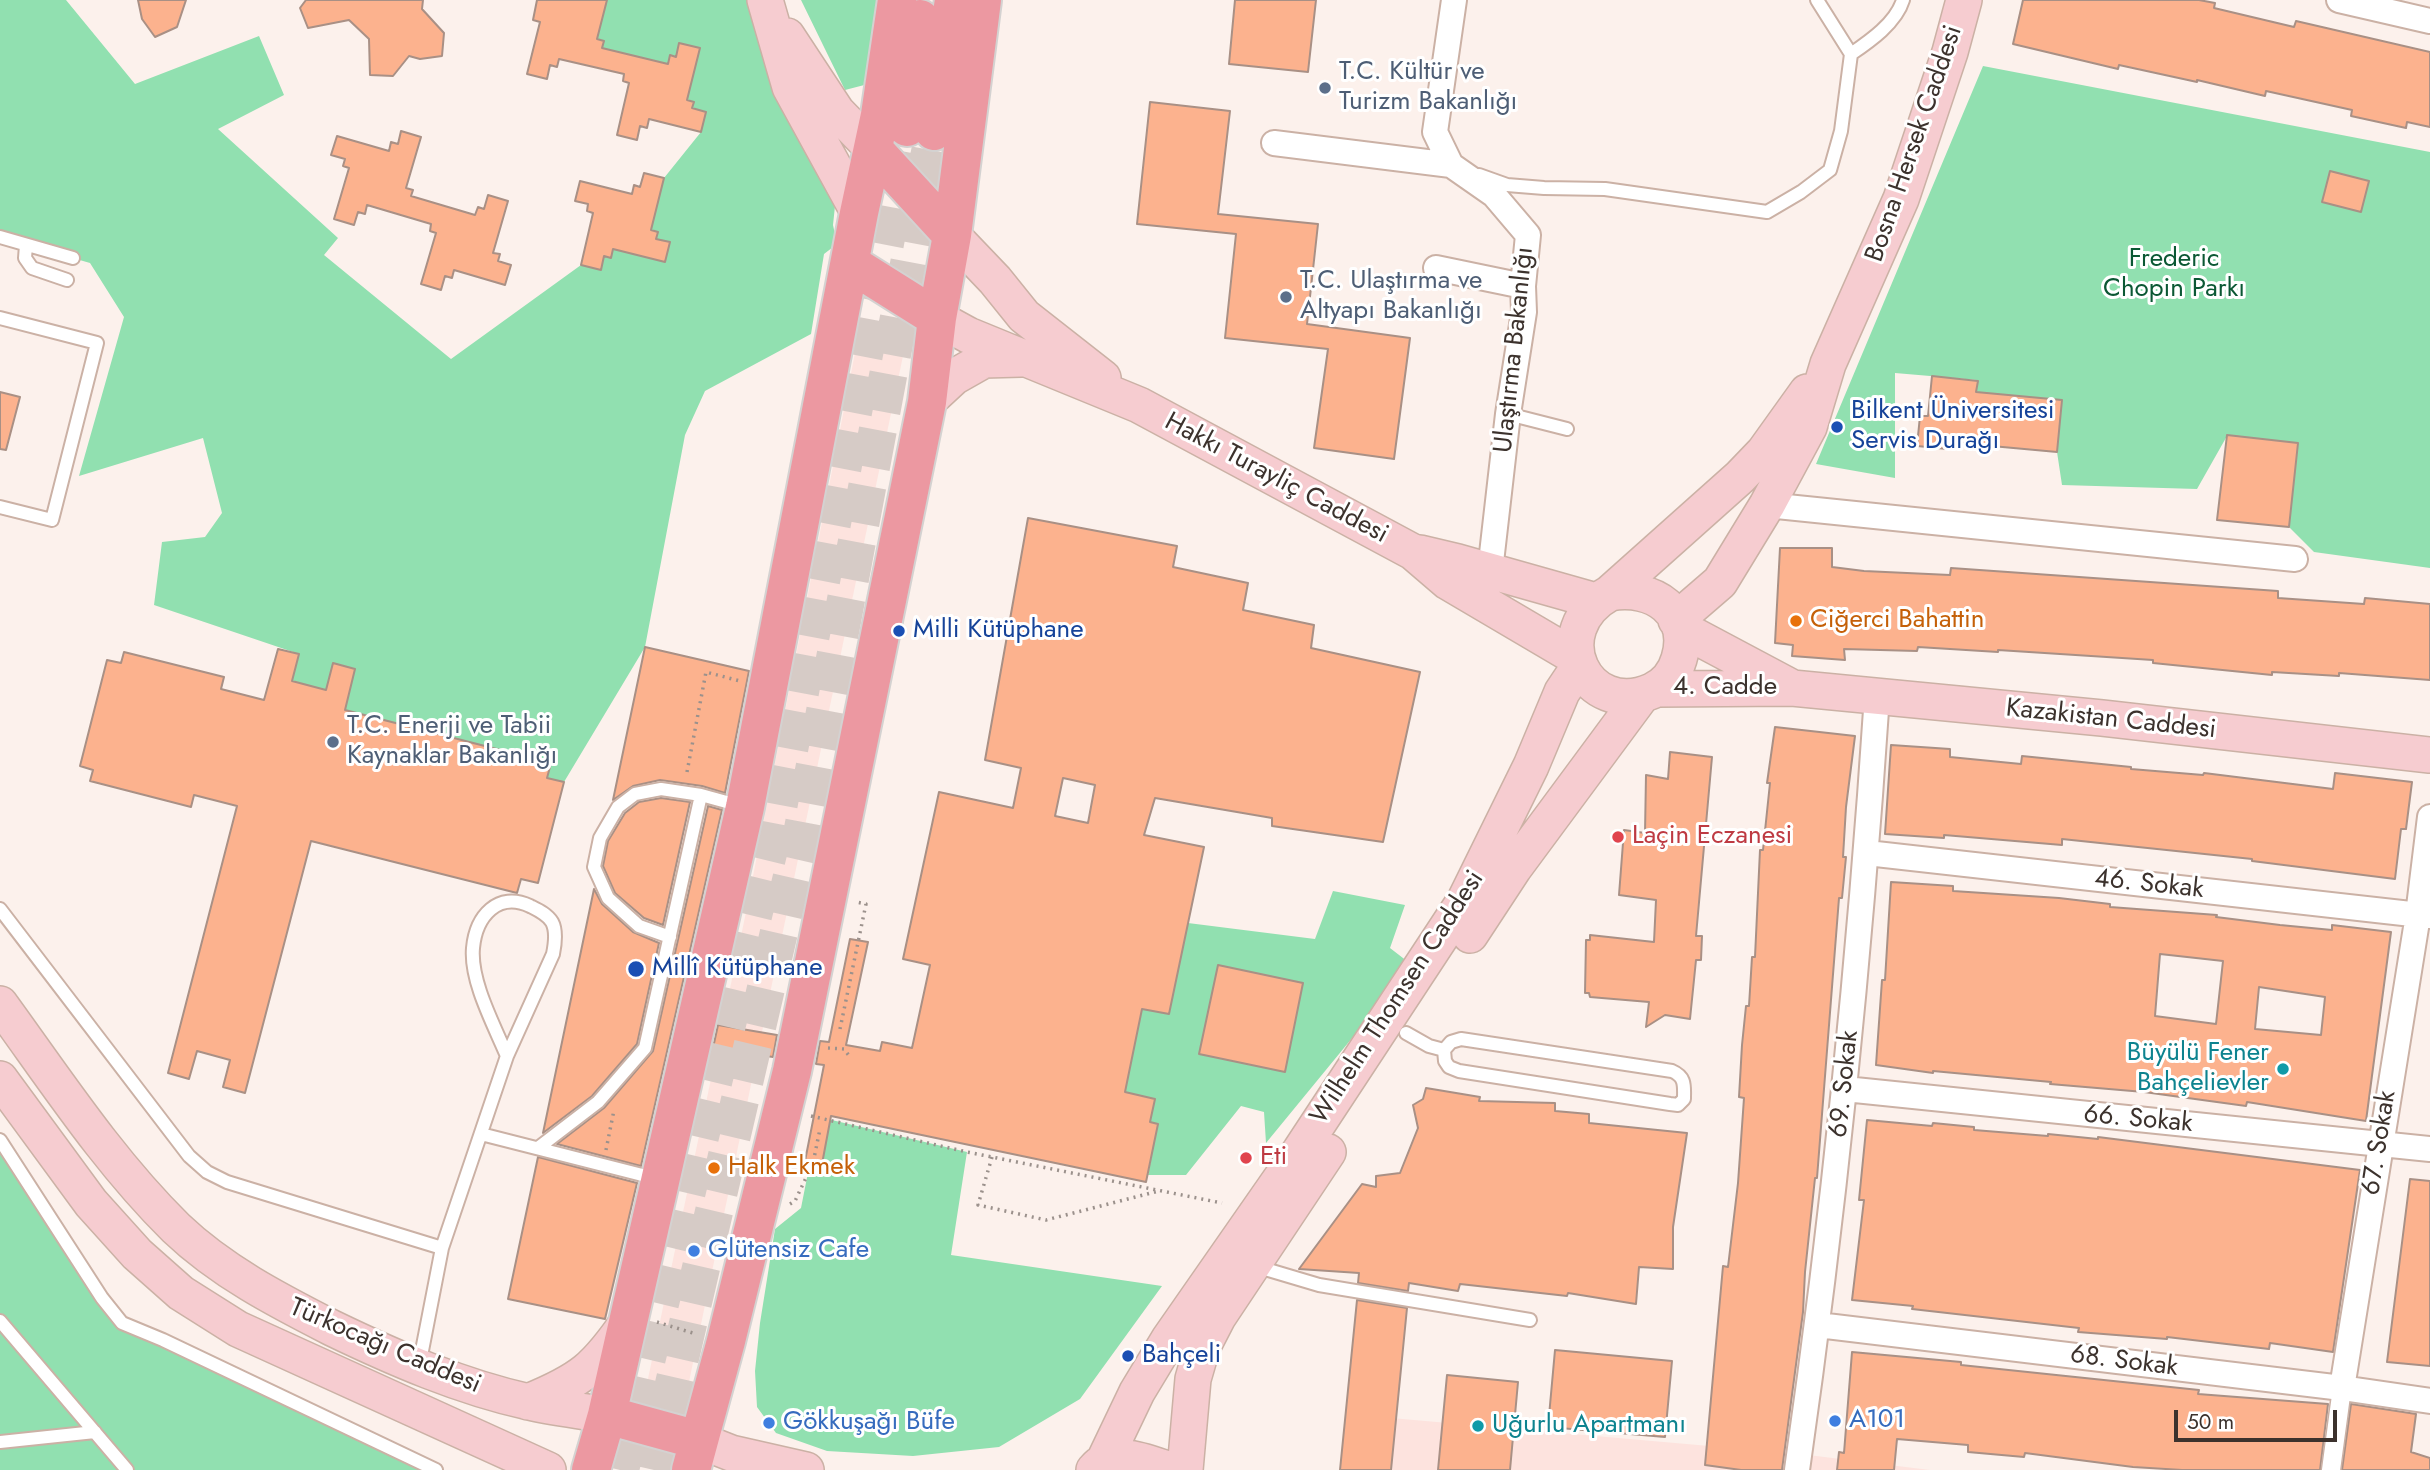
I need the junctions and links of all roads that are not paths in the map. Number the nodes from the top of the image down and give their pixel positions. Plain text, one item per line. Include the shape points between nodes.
1 (897, 0) edge
2 (922, 0) edge
3 (954, 0) edge
4 (982, 0) edge
5 (1454, 0) edge
6 (1817, 0) edge
7 (1903, 0) edge
8 (1964, 0) edge
9 (2339, 0) edge
10 (766, 4) edge
11 (2430, 20) edge
12 (1851, 54) junction
13 (1274, 143) dead end
14 (873, 149) junction
15 (1451, 164) junction
16 (859, 213) junction
17 (952, 236) junction
18 (0, 237) edge
19 (26, 245) junction
20 (73, 258) dead end
21 (851, 264) junction
22 (1436, 268) dead end
23 (67, 280) dead end
24 (1523, 286) junction
25 (0, 318) edge
26 (937, 318) junction
27 (1025, 359) junction
28 (1828, 364) junction
29 (927, 402) junction
30 (1139, 405) junction
31 (1508, 414) junction
32 (1567, 429) dead end
33 (1767, 505) junction
34 (0, 507) edge
35 (1413, 552) junction
36 (2295, 559) dead end
37 (1490, 571) junction
38 (1603, 597) junction
39 (1678, 624) junction
40 (1578, 661) junction
41 (1792, 688) junction
42 (1650, 692) junction
43 (1877, 696) junction
44 (2430, 755) edge
45 (701, 795) junction
46 (745, 807) junction
47 (2430, 817) edge
48 (1867, 853) junction
49 (0, 909) edge
50 (2424, 916) edge
51 (670, 937) junction
52 (0, 1004) edge
53 (1406, 1033) junction
54 (1444, 1050) junction
55 (507, 1056) junction
56 (0, 1079) edge
57 (1845, 1089) junction
58 (481, 1133) junction
59 (0, 1140) edge
60 (2380, 1143) junction
61 (538, 1148) junction
62 (2430, 1149) edge
63 (661, 1179) junction
64 (442, 1248) junction
65 (1252, 1265) junction
66 (1530, 1320) dead end
67 (641, 1321) junction
68 (1818, 1325) junction
69 (3, 1328) edge
70 (419, 1367) junction
71 (2342, 1388) junction
72 (2430, 1401) edge
73 (528, 1402) junction
74 (607, 1415) junction
75 (436, 1420) junction
76 (95, 1432) junction
77 (0, 1441) edge
78 (694, 1455) edge
79 (1099, 1465) edge
80 (128, 1470) edge
81 (436, 1470) edge
82 (484, 1470) edge
83 (548, 1470) edge
84 (591, 1470) edge
85 (806, 1470) edge
86 (1170, 1470) edge
87 (1185, 1470) edge
88 (1797, 1470) edge
89 (2331, 1470) edge

1 - 14 main road
2 - 3 main road via 920,129
4 - 17 main road
5 - 15 street, Ulaştırma Bakanlığı via 1435,132
6 - 12 lane
7 - 12 lane via 1900,10
8 - 28 main road, Bosna Hersek Caddesi via 1901,199
9 - 11 street
10 - 14 main road via 838,113
10 - 16 main road via 790,87
12 - 15 lane via 1841,131 1830,170 1767,212 1605,189 1507,185
13 - 15 street
14 - 16 main road
14 - 17 main road
15 - 24 street, Ulaştırma Bakanlığı via 1493,195 1528,235
16 - 21 main road
17 - 26 main road
17 - 30 main road, Hakkı Turayliç Caddesi via 1024,316
18 - 19 lane
19 - 20 lane
19 - 23 lane via 24,258 32,268
21 - 26 main road
21 - 46 main road
22 - 24 street
24 - 31 street, Ulaştırma Bakanlığı via 1524,312
25 - 34 lane via 97,343 52,520
26 - 27 main road, Hakkı Turayliç Caddesi
26 - 29 main road
27 - 29 main road via 984,360 954,377
27 - 30 main road, Hakkı Turayliç Caddesi
28 - 33 main road via 1809,427
28 - 38 main road via 1764,452 1740,477
29 - 78 main road via 792,1070
30 - 35 main road, Hakkı Turayliç Caddesi
31 - 32 lane
31 - 37 street, Ulaştırma Bakanlığı
33 - 36 street
33 - 39 main road via 1720,582
35 - 37 main road, Hakkı Turayliç Caddesi
35 - 40 main road, Hakkı Turayliç Caddesi via 1448,582
37 - 38 main road, Hakkı Turayliç Caddesi
38 - 39 main road via 1627,590 1644,592 1660,600
38 - 40 main road via 1585,612 1578,627
39 - 41 main road, 4. Cadde
39 - 42 main road via 1679,662 1670,677
40 - 42 main road via 1595,685 1609,694 1625,697
40 - 79 main road, Wilhelm Thomsen Caddesi via 1465,900 1300,1151 1168,1339
41 - 42 main road, 4. Cadde
41 - 43 main road, Kazakistan Caddesi
42 - 53 main road, Wilhelm Thomsen Caddesi via 1514,868
43 - 44 main road, Kazakistan Caddesi
43 - 48 street, 69. Sokak
45 - 46 lane
45 - 51 lane
45 - 51 lane via 661,789 635,794 618,807 600,838 594,867 608,898 639,926
46 - 63 main road
47 - 50 street, 67. Sokak
48 - 50 street, 46. Sokak
48 - 57 street, 69. Sokak
49 - 64 lane via 189,1156 207,1172
50 - 60 street, 67. Sokak
51 - 61 lane via 645,1048 598,1102
52 - 70 main road, Türkocağı Caddesi via 105,1148 178,1230 228,1270 278,1301
53 - 54 lane
53 - 65 main road, Wilhelm Thomsen Caddesi
54 - 54 lane via 1461,1039 1672,1071 1681,1075 1684,1099 1678,1105 1459,1071 1444,1061
55 - 55 lane via 553,954 555,938 553,923 542,911 504,901 491,906 473,948 484,1002
55 - 58 lane
56 - 75 main road, Türkocağı Caddesi via 91,1203 136,1254 181,1293 238,1329
57 - 60 street, 66. Sokak
57 - 68 street, 69. Sokak
58 - 61 lane
58 - 64 lane
59 - 81 lane via 122,1323
60 - 62 street, 66. Sokak
60 - 71 street, 67. Sokak
61 - 63 lane
63 - 67 main road
64 - 70 lane
65 - 66 lane via 1319,1284
65 - 87 main road, Wilhelm Thomsen Caddesi via 1202,1348 1192,1379
67 - 73 main road via 567,1386
67 - 74 main road
68 - 71 street, 68. Sokak
68 - 88 street, 69. Sokak
69 - 76 lane
70 - 73 main road, Türkocağı Caddesi
71 - 72 street, 68. Sokak
71 - 89 street, 67. Sokak
73 - 74 main road, Türkocağı Caddesi
74 - 78 main road
74 - 84 main road
75 - 82 main road
75 - 83 main road, Türkocağı Caddesi
76 - 77 lane
76 - 80 lane
78 - 85 main road via 731,1453
79 - 86 main road via 1130,1457

